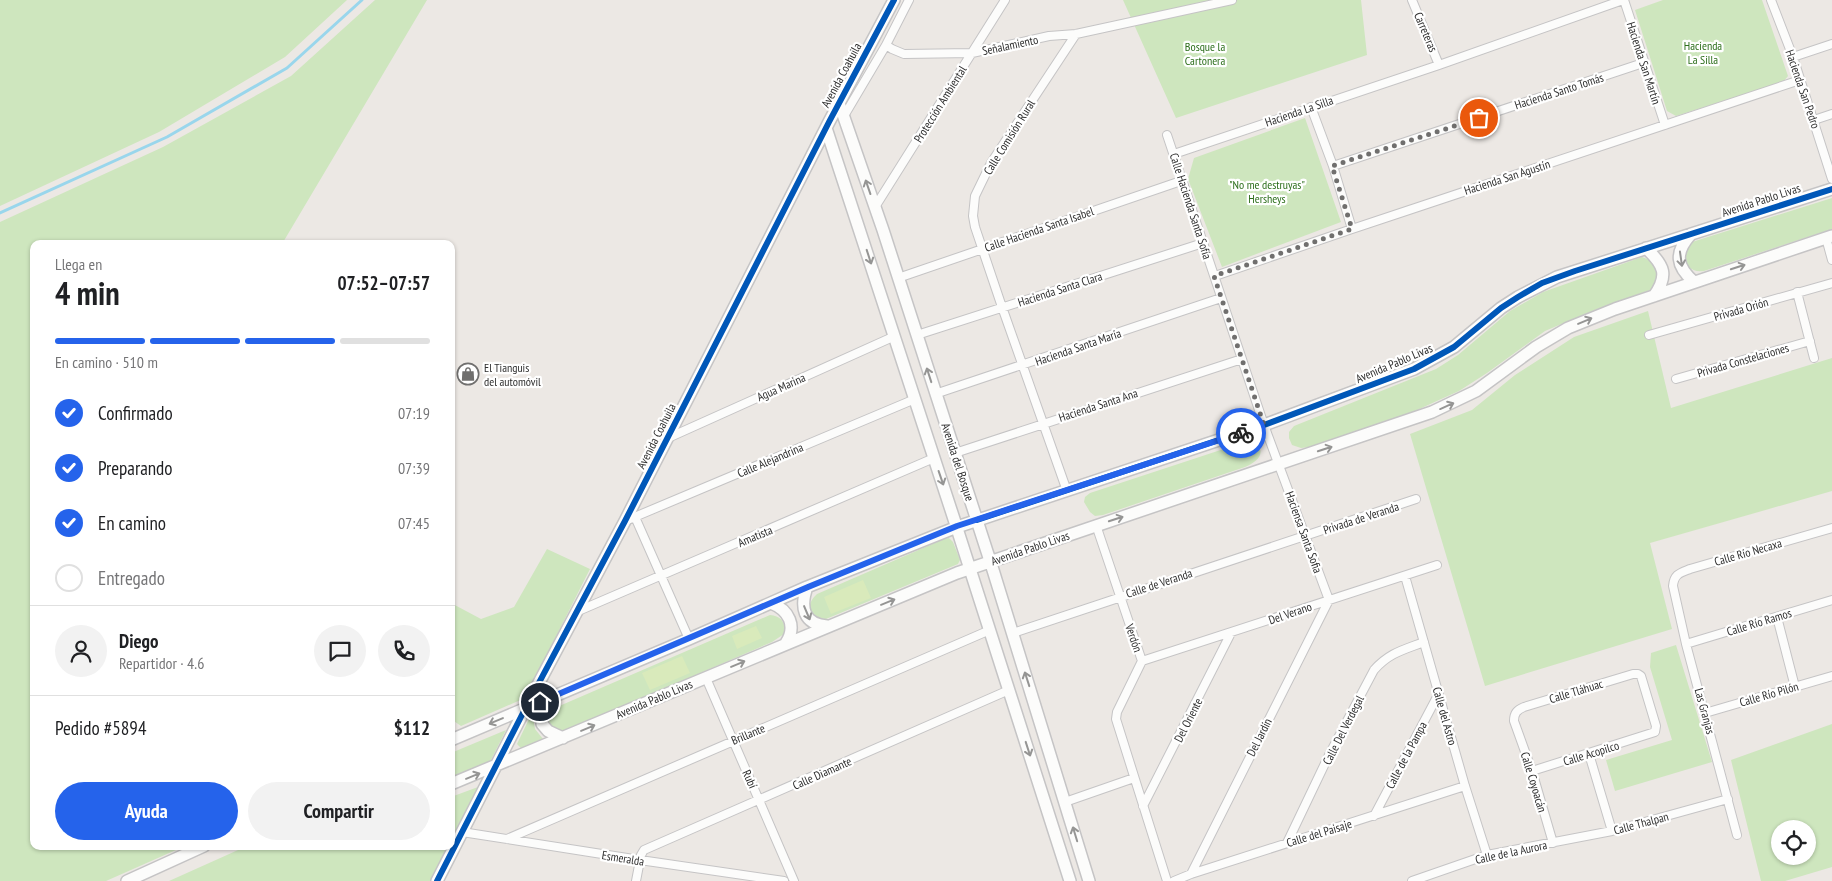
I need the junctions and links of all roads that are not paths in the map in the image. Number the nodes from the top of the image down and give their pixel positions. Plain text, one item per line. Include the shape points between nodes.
1 (894, 0) edge
2 (909, 0) edge
3 (1005, 0) edge
4 (1232, 0) edge
5 (1412, 0) edge
6 (1623, 0) edge
7 (1771, 0) edge
8 (1076, 34) junction
9 (1832, 44) edge
10 (886, 45) junction
11 (972, 53) junction
12 (1793, 57) junction
13 (1643, 63) junction
14 (1439, 65) junction
15 (1800, 80) junction
16 (839, 103) junction
17 (1312, 107) junction
18 (1832, 114) edge
19 (844, 116) junction
20 (1814, 120) junction
21 (1665, 125) junction
22 (826, 128) junction
23 (1167, 135) dead end
24 (1174, 154) junction
25 (1332, 166) junction
26 (1832, 179) edge
27 (1181, 181) junction
28 (1832, 189) edge
29 (875, 207) junction
30 (1352, 229) junction
31 (883, 230) junction
32 (1690, 234) junction
33 (1829, 237) edge
34 (863, 239) junction
35 (1203, 243) junction
36 (984, 248) junction
37 (1646, 248) junction
38 (1832, 260) edge
39 (1214, 276) junction
40 (898, 278) junction
41 (1694, 282) junction
42 (1832, 283) edge
43 (1797, 292) junction
44 (1654, 296) junction
45 (1221, 298) junction
46 (1002, 307) junction
47 (917, 335) junction
48 (1649, 335) dead end
49 (895, 336) junction
50 (1810, 340) junction
51 (1814, 358) dead end
52 (1242, 359) junction
53 (1023, 366) junction
54 (1676, 378) dead end
55 (935, 394) junction
56 (914, 399) junction
57 (1043, 423) junction
58 (1264, 425) junction
59 (668, 438) junction
60 (955, 453) junction
61 (934, 458) junction
62 (1279, 464) junction
63 (1067, 491) junction
64 (1416, 499) dead end
65 (630, 519) junction
66 (977, 520) junction
67 (1096, 525) junction
68 (957, 526) junction
69 (1832, 528) edge
70 (1306, 536) junction
71 (990, 561) junction
72 (1437, 565) dead end
73 (970, 569) junction
74 (661, 576) junction
75 (1405, 576) junction
76 (1673, 586) joint
77 (808, 587) junction
78 (1120, 596) junction
79 (1329, 600) junction
80 (1832, 600) edge
81 (771, 603) junction
82 (576, 612) junction
83 (1777, 617) junction
84 (827, 626) junction
85 (990, 630) junction
86 (1013, 633) junction
87 (1231, 634) junction
88 (689, 640) junction
89 (1424, 642) junction
90 (786, 643) junction
91 (1686, 644) junction
92 (1142, 661) junction
93 (1832, 676) edge
94 (706, 678) junction
95 (1795, 687) junction
96 (1009, 690) junction
97 (1438, 694) junction
98 (555, 696) junction
99 (525, 709) junction
100 (1706, 713) junction
101 (1514, 721) joint
102 (1651, 734) joint
103 (455, 738) edge
104 (563, 738) junction
105 (733, 740) junction
106 (1590, 754) junction
107 (495, 767) junction
108 (1532, 771) junction
109 (1134, 778) junction
110 (455, 782) edge
111 (1465, 786) junction
112 (1728, 799) junction
113 (760, 800) junction
114 (1065, 802) junction
115 (1143, 806) junction
116 (1374, 816) junction
117 (1612, 831) junction
118 (462, 832) junction
119 (1737, 835) dead end
120 (507, 839) junction
121 (1287, 843) junction
122 (1553, 843) junction
123 (455, 846) edge
124 (195, 850) edge
125 (453, 850) edge
126 (1487, 855) junction
127 (640, 860) junction
128 (1191, 874) junction
129 (1415, 880) edge
130 (127, 881) edge
131 (437, 881) edge
132 (636, 881) edge
133 (784, 881) edge
134 (794, 881) edge
135 (1070, 881) edge
136 (1089, 881) edge
137 (1167, 881) edge
138 (1174, 881) edge

1 - 16 main road, Avenida Coahuila
2 - 10 street
3 - 11 street, Protección Ambiental
4 - 8 street, Señalamiento
5 - 14 street, Carreteras
6 - 13 street, Hacienda San Martín
6 - 14 street, Hacienda La Silla
7 - 12 street, Hacienda San Pedro
8 - 11 street, Señalamiento via 1049,36
8 - 36 street, Calle Comisión Rural via 979,185 973,216
9 - 12 street
10 - 11 street, Señalamiento via 904,54
10 - 19 street
11 - 29 street, Protección Ambiental
12 - 15 street, Hacienda San Pedro
13 - 21 street, Hacienda San Martín
13 - 25 street, Hacienda Santo Tomás
14 - 17 street, Hacienda La Silla
15 - 20 street, Hacienda San Pedro
15 - 21 street, Hacienda San Agustín
16 - 19 main road, Avenida del Bosque
16 - 22 main road, Avenida Coahuila
17 - 24 street, Hacienda La Silla
17 - 25 street
18 - 20 street
29 -> 19 main road, Avenida del Bosque
20 - 26 street, Hacienda San Pedro
21 - 30 street, Hacienda San Agustín
22 - 34 main road, Avenida del Bosque
22 - 59 main road, Avenida Coahuila
23 - 24 street, Calle Hacienda Santa Sofía
24 - 27 street, Calle Hacienda Santa Sofía
25 - 30 street
27 - 35 street, Calle Hacienda Santa Sofía
27 - 36 street, Calle Hacienda Santa Isabel
28 - 32 main road, Avenida Pablo Livas
29 - 31 main road, Avenida del Bosque
30 - 39 street, Hacienda San Agustín
31 - 34 main road
31 - 40 main road, Avenida del Bosque
32 - 37 main road, Avenida Pablo Livas
32 -> 41 main road via 1681,246 1679,257 1682,269
33 - 38 street
41 -> 33 main road, Avenida Pablo Livas
34 -> 49 main road, Avenida del Bosque
35 - 39 street, Calle Hacienda Santa Sofía
35 - 46 street, Hacienda Santa Clara
36 - 40 street, Calle Hacienda Santa Isabel
36 - 46 street
37 - 44 main road via 1659,262 1663,273
37 - 58 main road, Avenida Pablo Livas via 1529,290 1500,308 1454,347 1414,369
39 - 45 street, Calle Hacienda Santa Sofía
40 - 47 main road, Avenida del Bosque
41 - 44 main road, Avenida Pablo Livas
42 - 43 street, Privada Orión
43 - 48 street, Privada Orión
43 - 50 street
62 -> 44 main road, Avenida Pablo Livas via 1450,405 1568,328
45 - 52 street, Calle Hacienda Santa Sofía
45 - 53 street, Hacienda Santa María
46 - 47 street, Hacienda Santa Clara
46 - 53 street
55 -> 47 main road, Avenida del Bosque
49 - 56 main road, Avenida del Bosque
49 - 59 street, Agua Marina
50 - 51 street
50 - 54 street, Privada Constelaciones
52 - 57 street, Hacienda Santa Ana
52 - 58 street, Haciensa Santa Sofia
53 - 55 street, Hacienda Santa María
53 - 57 street
55 - 60 main road, Avenida del Bosque
56 - 61 main road, Avenida del Bosque
56 - 65 street, Calle Alejandrina
57 - 60 street, Hacienda Santa Ana
57 - 63 street
58 - 62 street, Haciensa Santa Sofia
58 - 63 main road, Avenida Pablo Livas
59 - 65 main road, Avenida Coahuila
60 - 66 main road, Avenida del Bosque
61 -> 68 main road, Avenida del Bosque
61 - 74 street, Amatista
67 -> 62 main road, Avenida Pablo Livas
62 - 70 street, Haciensa Santa Sofia
63 - 66 main road, Avenida Pablo Livas
64 - 70 street, Privada de Veranda
65 - 74 street
65 - 82 main road, Avenida Coahuila
66 - 68 main road, Avenida Pablo Livas
66 - 71 main road, Avenida del Bosque
67 - 71 main road, Avenida Pablo Livas
67 - 78 street, Verdón
68 - 73 main road, Avenida del Bosque
68 - 77 main road, Avenida Pablo Livas
69 - 76 street, Calle Río Necaxa via 1690,569 1678,574
70 - 78 street, Calle de Veranda
70 - 79 street, Haciensa Santa Sofia
71 - 73 main road, Avenida Pablo Livas
71 - 86 main road, Avenida del Bosque
72 - 75 street, Del Verano
84 -> 73 main road, Avenida Pablo Livas
73 - 85 main road, Avenida del Bosque
74 - 82 street, Amatista
74 - 88 street
75 - 79 street, Del Verano
75 - 89 street, Calle del Astro
76 - 91 street, Las Granjas
77 - 81 main road, Avenida Pablo Livas
77 -> 84 main road via 803,601 807,617 814,624
78 - 86 street, Calle de Veranda
78 - 92 street, Verdón
79 - 87 street, Del Verano
79 - 128 street, Del Jardín
80 - 83 street, Calle Río Ramos
81 - 88 main road, Avenida Pablo Livas
81 - 90 main road via 783,609 791,620 792,632
82 - 99 main road, Avenida Coahuila
83 - 91 street, Calle Río Ramos
83 - 95 street
84 - 90 main road, Avenida Pablo Livas
85 - 96 main road, Avenida del Bosque
85 - 105 street, Brillante
114 -> 86 main road, Avenida del Bosque
87 - 92 street, Del Verano
87 - 115 street, Del Oriente
88 - 98 main road, Avenida Pablo Livas
89 - 97 street, Calle del Astro
89 - 121 street, Calle Del Verdegal via 1383,659 1374,670
94 -> 90 main road, Avenida Pablo Livas
91 - 100 street, Las Granjas
92 - 109 street, Verdón via 1116,719
93 - 95 street, Calle Río Pilón
104 -> 94 main road, Avenida Pablo Livas
94 - 105 street, Rubí
95 - 100 street, Calle Río Pilón
96 - 113 street, Calle Diamante
96 -> 135 main road, Avenida del Bosque
97 - 111 street, Calle del Astro
97 - 116 street, Calle de la Pampa
98 - 99 main road, Avenida Pablo Livas
98 - 104 main road via 543,711 542,724
99 -> 103 main road, Avenida Pablo Livas
99 - 107 main road, Avenida Coahuila
100 - 112 street, Las Granjas
101 - 102 street, Calle Tláhuac via 1514,714 1524,707 1638,674 1644,680 1656,726
101 - 108 street, Calle Coyoacán
102 - 106 street, Calle Acopilco
104 - 107 main road, Avenida Pablo Livas
105 - 113 street, Rubí
105 - 120 street, Brillante
106 - 108 street, Calle Acopilco
106 - 117 street
110 -> 107 main road, Avenida Pablo Livas
107 - 118 main road, Avenida Coahuila
108 - 122 street, Calle Coyoacán
109 - 114 street
109 - 115 street, Verdón
111 - 116 street, Calle del Paisaje
111 - 126 street, Calle del Astro
112 - 117 street, Calle Thalpan
112 - 119 street, Las Granjas
113 - 127 street, Calle Diamante via 644,850
113 - 134 street, Rubí
136 -> 114 main road, Avenida del Bosque
115 - 137 street, Verdón
116 - 121 street, Calle del Paisaje
117 - 122 street, Calle Thalpan
118 - 120 street, Esmeralda
118 - 123 main road, Avenida Coahuila
120 - 127 street, Esmeralda
121 - 128 street, Calle del Paisaje
122 - 126 street, Calle de la Aurora
124 - 130 main road
125 - 131 main road, Avenida Coahuila
126 - 129 street, Calle de la Aurora
127 - 132 street
127 - 133 street, Esmeralda
128 - 138 street, Calle del Paisaje

